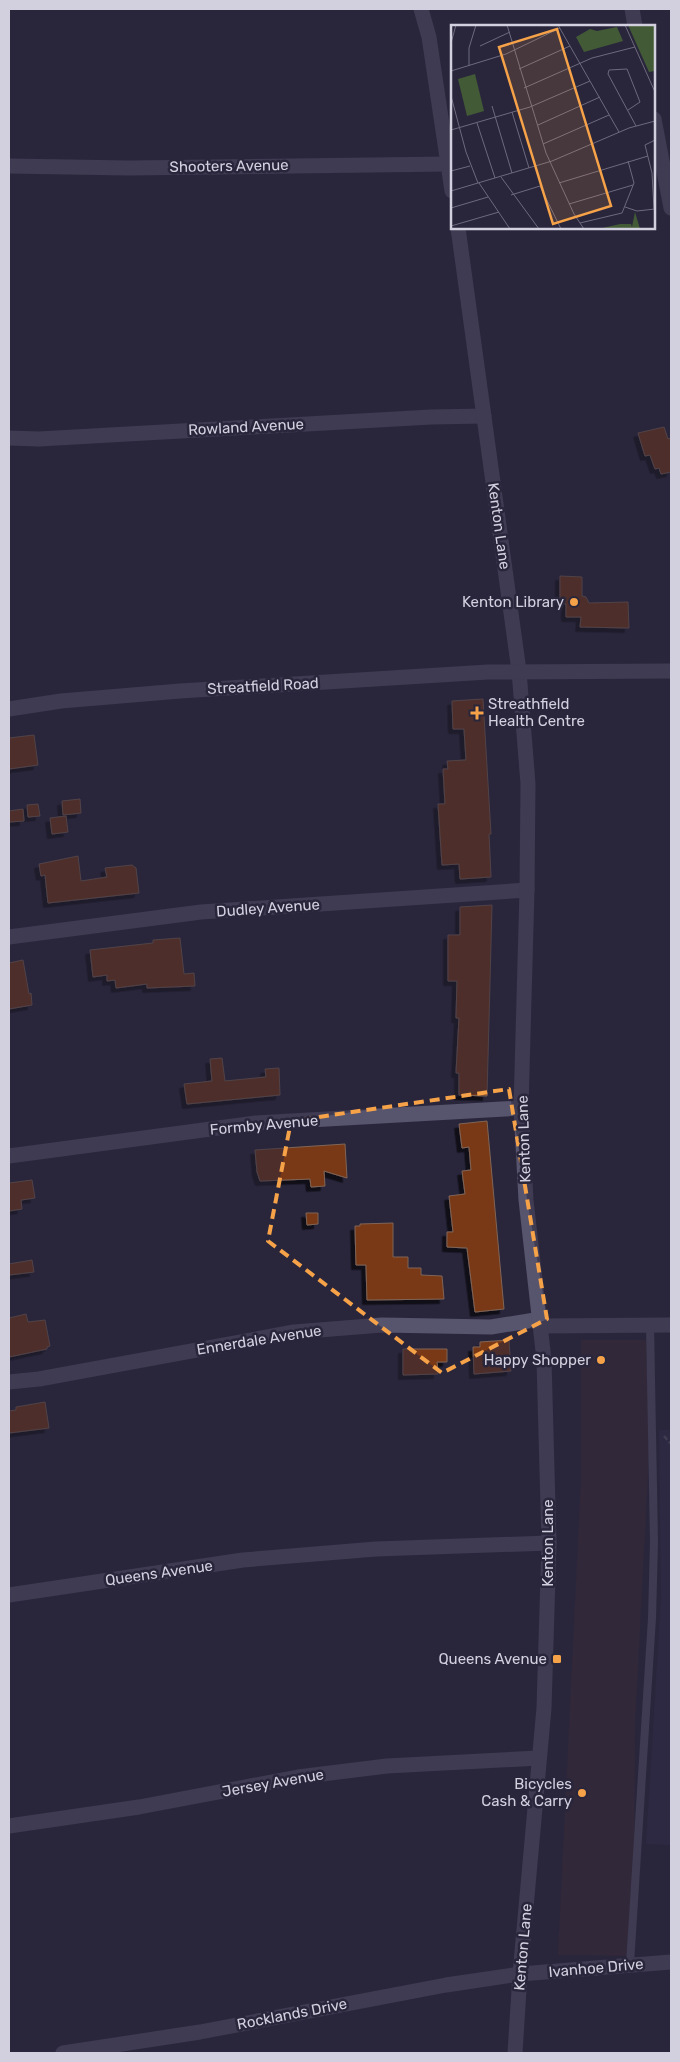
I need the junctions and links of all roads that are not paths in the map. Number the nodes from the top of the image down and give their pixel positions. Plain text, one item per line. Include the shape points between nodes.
1 (421, 9) edge
2 (632, 9) edge
3 (635, 25) edge
4 (655, 124) edge
5 (449, 164) junction
6 (9, 166) edge
7 (451, 182) edge
8 (671, 208) edge
9 (458, 229) edge
10 (484, 416) junction
11 (9, 438) edge
12 (519, 671) junction
13 (671, 671) edge
14 (9, 709) edge
15 (527, 890) junction
16 (9, 937) edge
17 (521, 1108) junction
18 (9, 1156) edge
19 (541, 1322) junction
20 (650, 1325) junction
21 (671, 1325) edge
22 (9, 1382) edge
23 (549, 1543) junction
24 (9, 1595) edge
25 (539, 1758) junction
26 (9, 1826) edge
27 (671, 1962) edge
28 (630, 1964) junction
29 (520, 1974) junction
30 (63, 2053) edge
31 (515, 2053) edge

1 - 5 street via 429,37
2 - 3 street
4 - 8 street
5 - 6 street, Shooters Avenue via 129,168
5 - 7 street
9 - 10 street, Kenton Lane
10 - 11 street, Rowland Avenue
10 - 12 street, Kenton Lane
12 - 13 street, Streatfield Road
12 - 14 street, Streatfield Road via 180,691 61,701
12 - 15 street, Kenton Lane via 528,784
15 - 16 street, Dudley Avenue via 201,912
15 - 17 street, Kenton Lane
17 - 18 street, Formby Avenue via 256,1124
17 - 19 street, Kenton Lane via 526,1200
19 - 20 street, Ennerdale Avenue
19 - 22 street, Ennerdale Avenue via 491,1327 382,1326 294,1332
19 - 23 street, Kenton Lane
20 - 21 street, Ennerdale Avenue
20 - 28 lane via 654,1542 652,1618
23 - 24 street, Queens Avenue via 376,1549 242,1560
23 - 25 street, Kenton Lane via 544,1708
25 - 26 street, Jersey Avenue via 387,1766 298,1776 139,1807
25 - 29 street, Kenton Lane
27 - 28 street, Ivanhoe Drive
28 - 29 street, Ivanhoe Drive
29 - 30 street, Rocklands Drive via 200,2032
29 - 31 street, Kenton Lane

